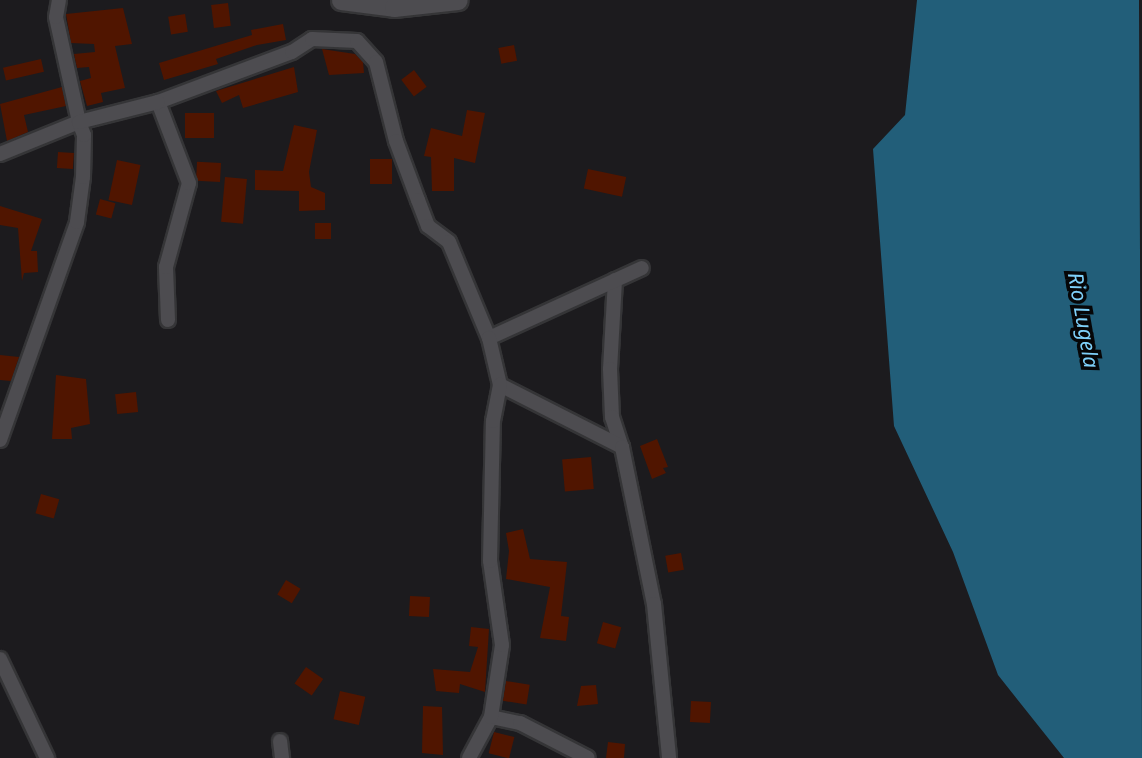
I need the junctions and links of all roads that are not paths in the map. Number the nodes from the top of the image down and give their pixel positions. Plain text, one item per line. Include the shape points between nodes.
1 (59, 0) edge
2 (341, 0) edge
3 (458, 0) edge
4 (158, 102) junction
5 (79, 122) junction
6 (0, 154) edge
7 (642, 268) dead end
8 (615, 280) junction
9 (168, 320) dead end
10 (489, 338) junction
11 (500, 385) junction
12 (0, 440) edge
13 (622, 447) junction
14 (0, 659) edge
15 (491, 717) junction
16 (280, 741) dead end
17 (47, 758) edge
18 (282, 758) edge
19 (469, 758) edge
20 (588, 758) edge
21 (668, 758) edge

1 - 5 street via 56,17
2 - 3 main road via 394,7
4 - 5 street
4 - 9 street via 188,183 166,267
4 - 10 street via 292,52 312,39 357,41 376,62 396,141 428,226 449,242
5 - 6 street
5 - 12 street via 84,135 77,222
7 - 8 street
8 - 10 street
8 - 13 street via 612,417
10 - 11 street
11 - 13 street
11 - 15 street via 493,421 490,561 502,645
13 - 21 street via 654,604
14 - 17 street
15 - 19 street
15 - 20 street via 520,723
16 - 18 street

